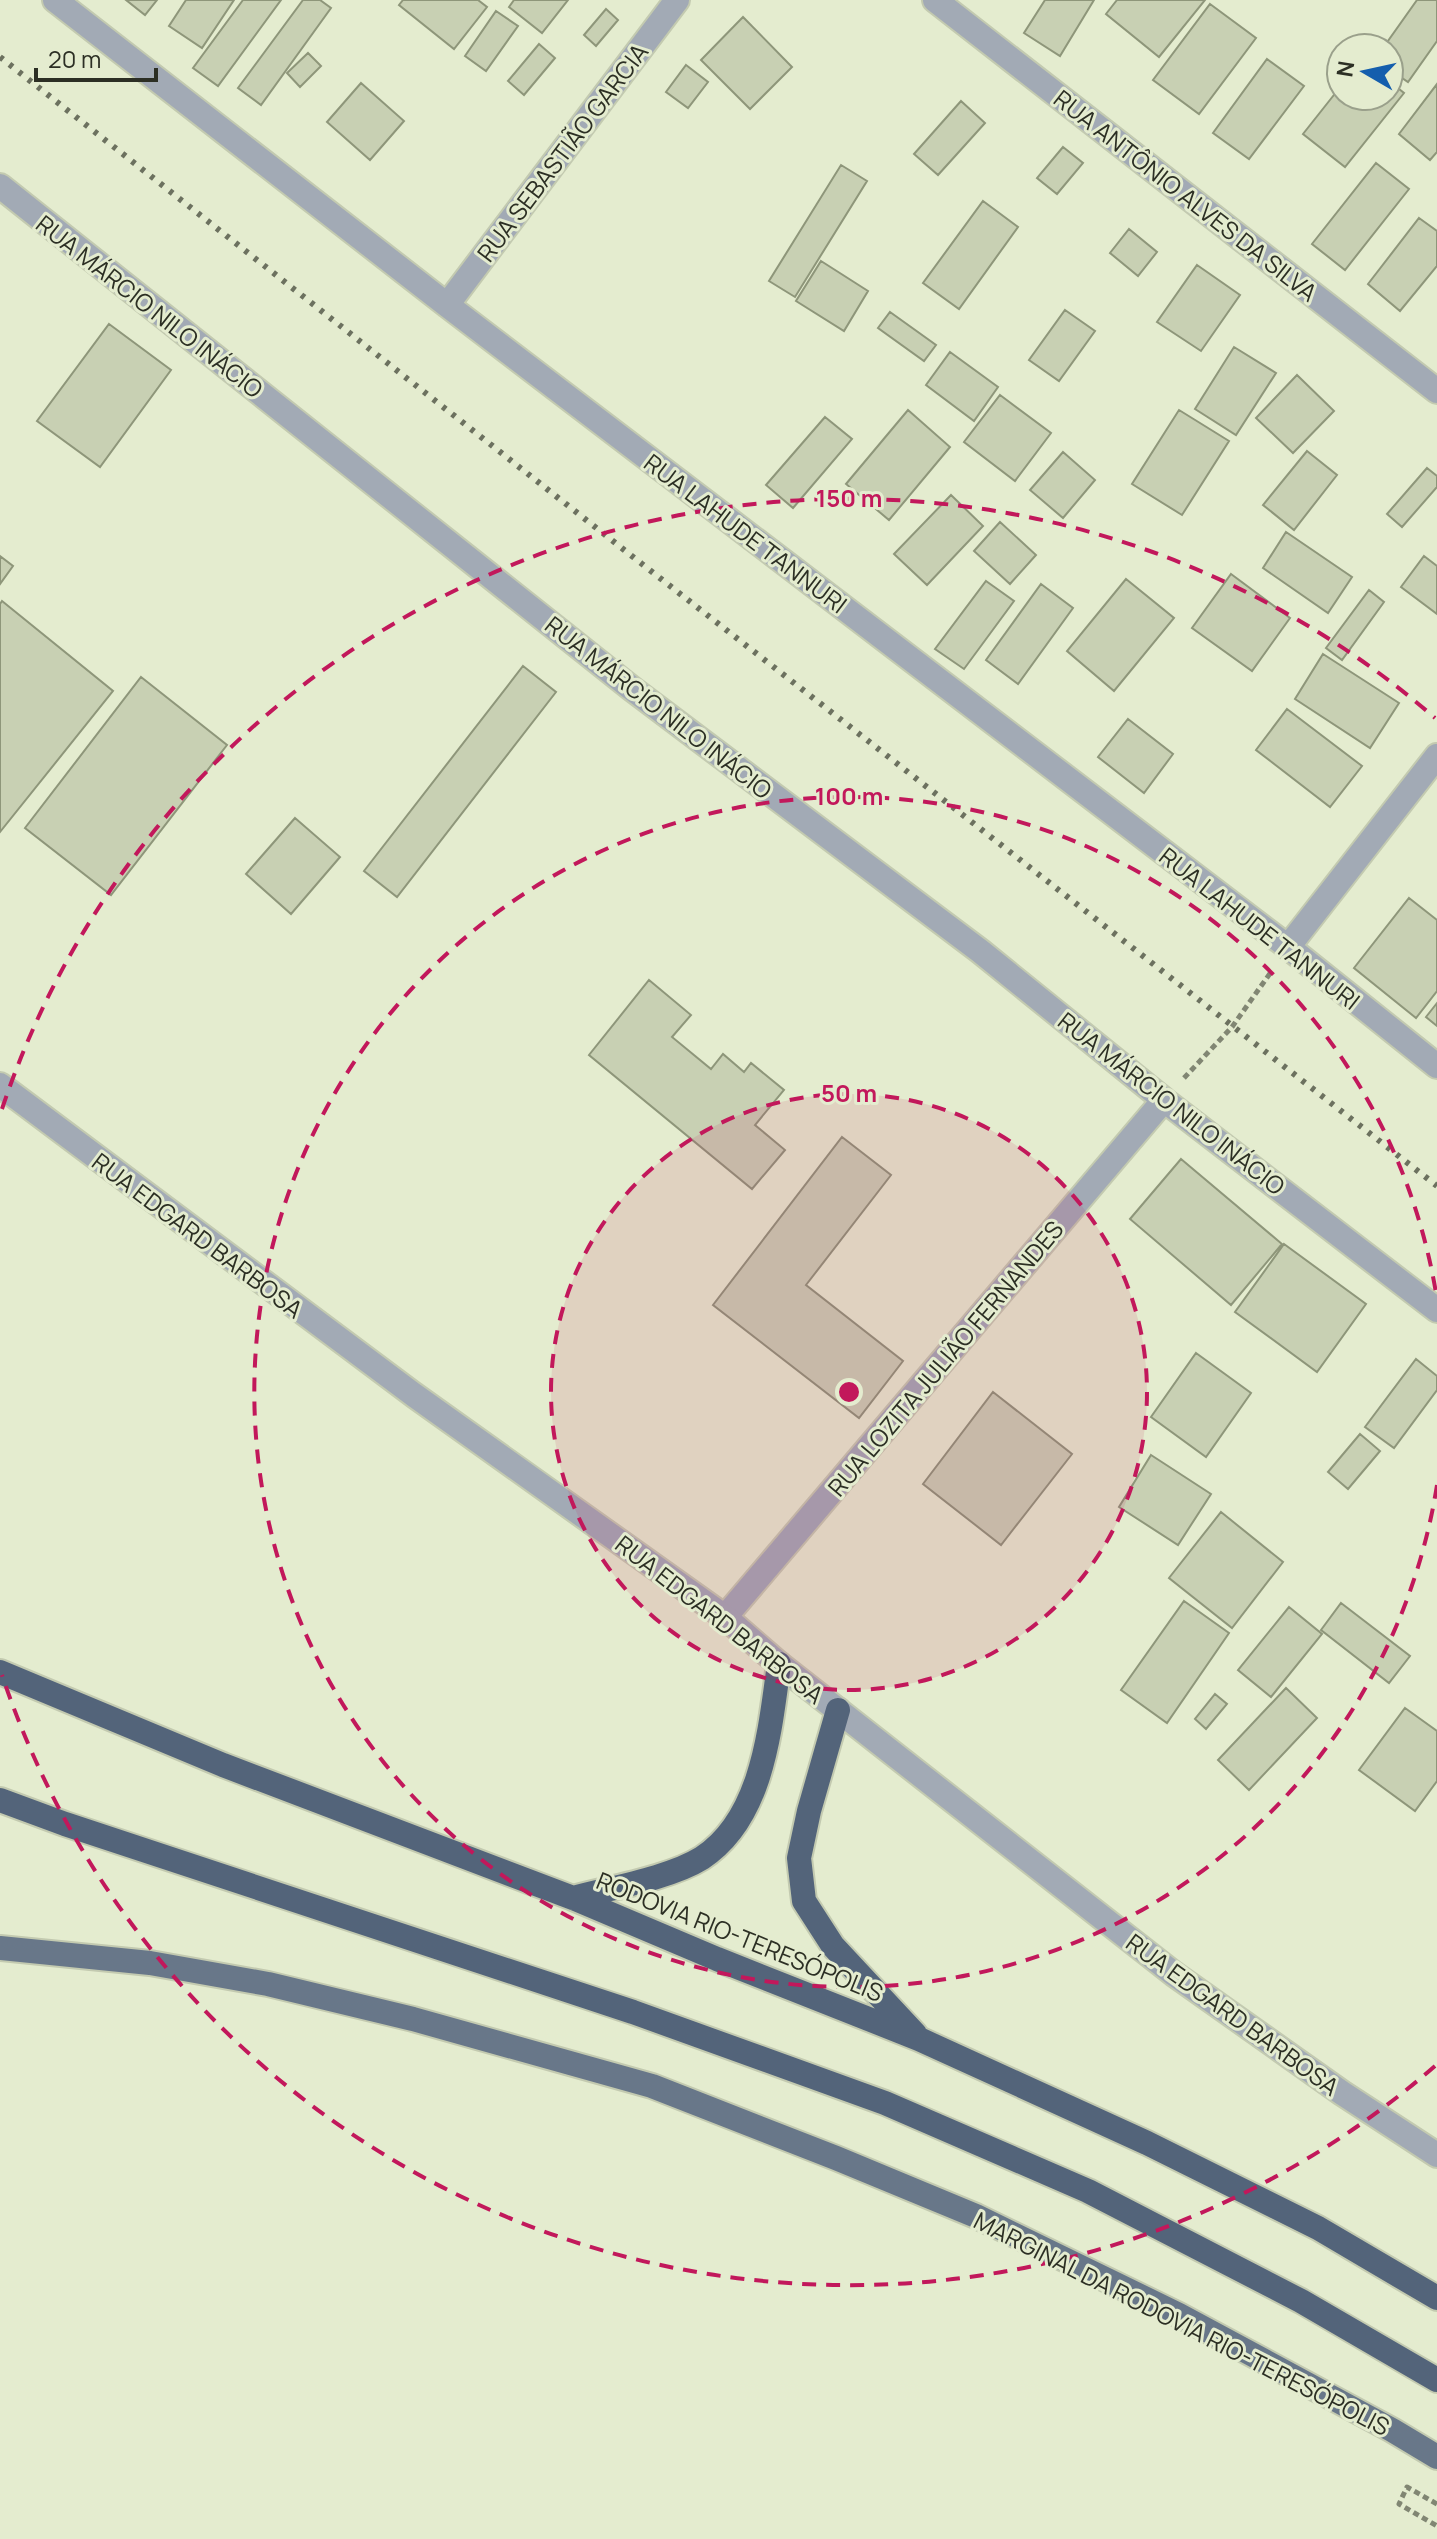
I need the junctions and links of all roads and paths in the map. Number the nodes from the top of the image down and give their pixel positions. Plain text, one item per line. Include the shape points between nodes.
1 (55, 0) edge
2 (677, 0) edge
3 (935, 0) edge
4 (0, 186) edge
5 (447, 305) junction
6 (1437, 391) edge
7 (1437, 756) edge
8 (1288, 947) junction
9 (1437, 1066) edge
10 (0, 1085) edge
11 (1164, 1100) junction
12 (1437, 1310) edge
13 (725, 1617) junction
14 (779, 1664) junction
15 (0, 1672) edge
16 (838, 1710) junction
17 (0, 1800) edge
18 (573, 1898) junction
19 (0, 1948) edge
20 (919, 2039) junction
21 (1437, 2155) edge
22 (1437, 2298) edge
23 (1437, 2380) edge
24 (1437, 2457) edge
25 (1437, 2504) edge
26 (1437, 2526) edge

1 - 5 street, RUA LAHUDE TANNURI
2 - 5 street, RUA SEBASTIÃO GARCIA
3 - 6 street, RUA ANTÔNIO ALVES DA SILVA
4 - 11 street, RUA MÁRCIO NILO INÁCIO via 631,688 980,951
5 - 8 street, RUA LAHUDE TANNURI
7 - 8 street
8 - 9 street, RUA LAHUDE TANNURI
8 - 11 path via 1232,1027
10 - 13 street, RUA EDGARD BARBOSA via 414,1395
11 - 12 street, RUA MÁRCIO NILO INÁCIO
11 - 13 street, RUA LOZITA JULIÃO FERNANDES
13 - 14 street, RUA EDGARD BARBOSA
14 - 16 street, RUA EDGARD BARBOSA
14 - 18 highway via 759,1769 747,1804 723,1841 671,1872
15 - 18 highway, RODOVIA RIO-TERESÓPOLIS via 223,1765
16 - 20 highway via 799,1858 804,1901 833,1946
16 - 21 street, RUA EDGARD BARBOSA via 1174,1974
17 - 23 highway via 633,2012 885,2103 1088,2191 1301,2301
18 - 20 highway, RODOVIA RIO-TERESÓPOLIS
19 - 24 main road, MARGINAL DA RODOVIA RIO-TERESÓPOLIS via 150,1963 268,1984 652,2086 976,2216 1179,2315
20 - 22 highway, RODOVIA RIO-TERESÓPOLIS via 1290,2214
25 - 26 path via 1407,2487 1399,2504

